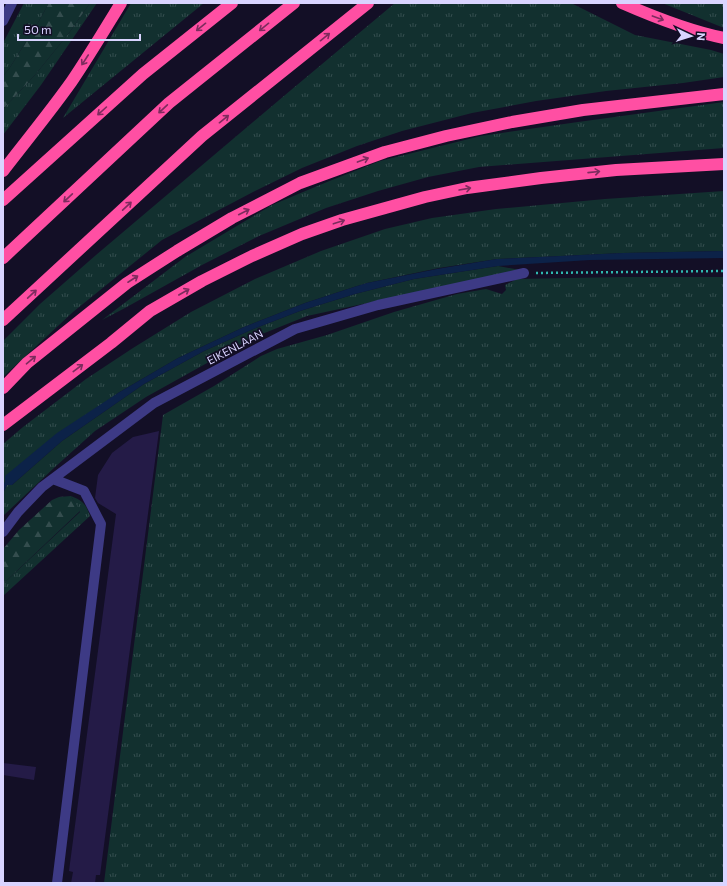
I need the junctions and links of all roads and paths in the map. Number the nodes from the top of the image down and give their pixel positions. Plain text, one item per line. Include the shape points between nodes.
1 (12, 3) edge
2 (121, 3) edge
3 (232, 3) edge
4 (294, 3) edge
5 (368, 3) edge
6 (622, 3) edge
7 (3, 21) edge
8 (724, 38) edge
9 (724, 94) edge
10 (724, 164) edge
11 (3, 171) edge
12 (3, 200) edge
13 (3, 258) edge
14 (724, 271) edge
15 (524, 273) joint
16 (3, 320) edge
17 (3, 388) edge
18 (3, 425) edge
19 (53, 479) junction
20 (3, 532) edge
21 (57, 883) edge

1 - 7 street
2 -> 11 highway via 72,80
3 -> 12 highway via 144,74
4 -> 13 highway via 170,103
16 -> 5 highway via 202,136
6 -> 8 highway via 643,13
17 -> 9 highway via 27,364 127,283 232,218 300,184 385,152 446,136 583,110
18 -> 10 highway via 150,311 252,256 302,234 342,220 467,188 616,170
14 - 15 path
15 - 19 street, EIKENLAAN via 378,305 295,329 154,403
19 - 20 street, EIKENLAAN via 32,497
19 - 21 street via 84,491 101,524

